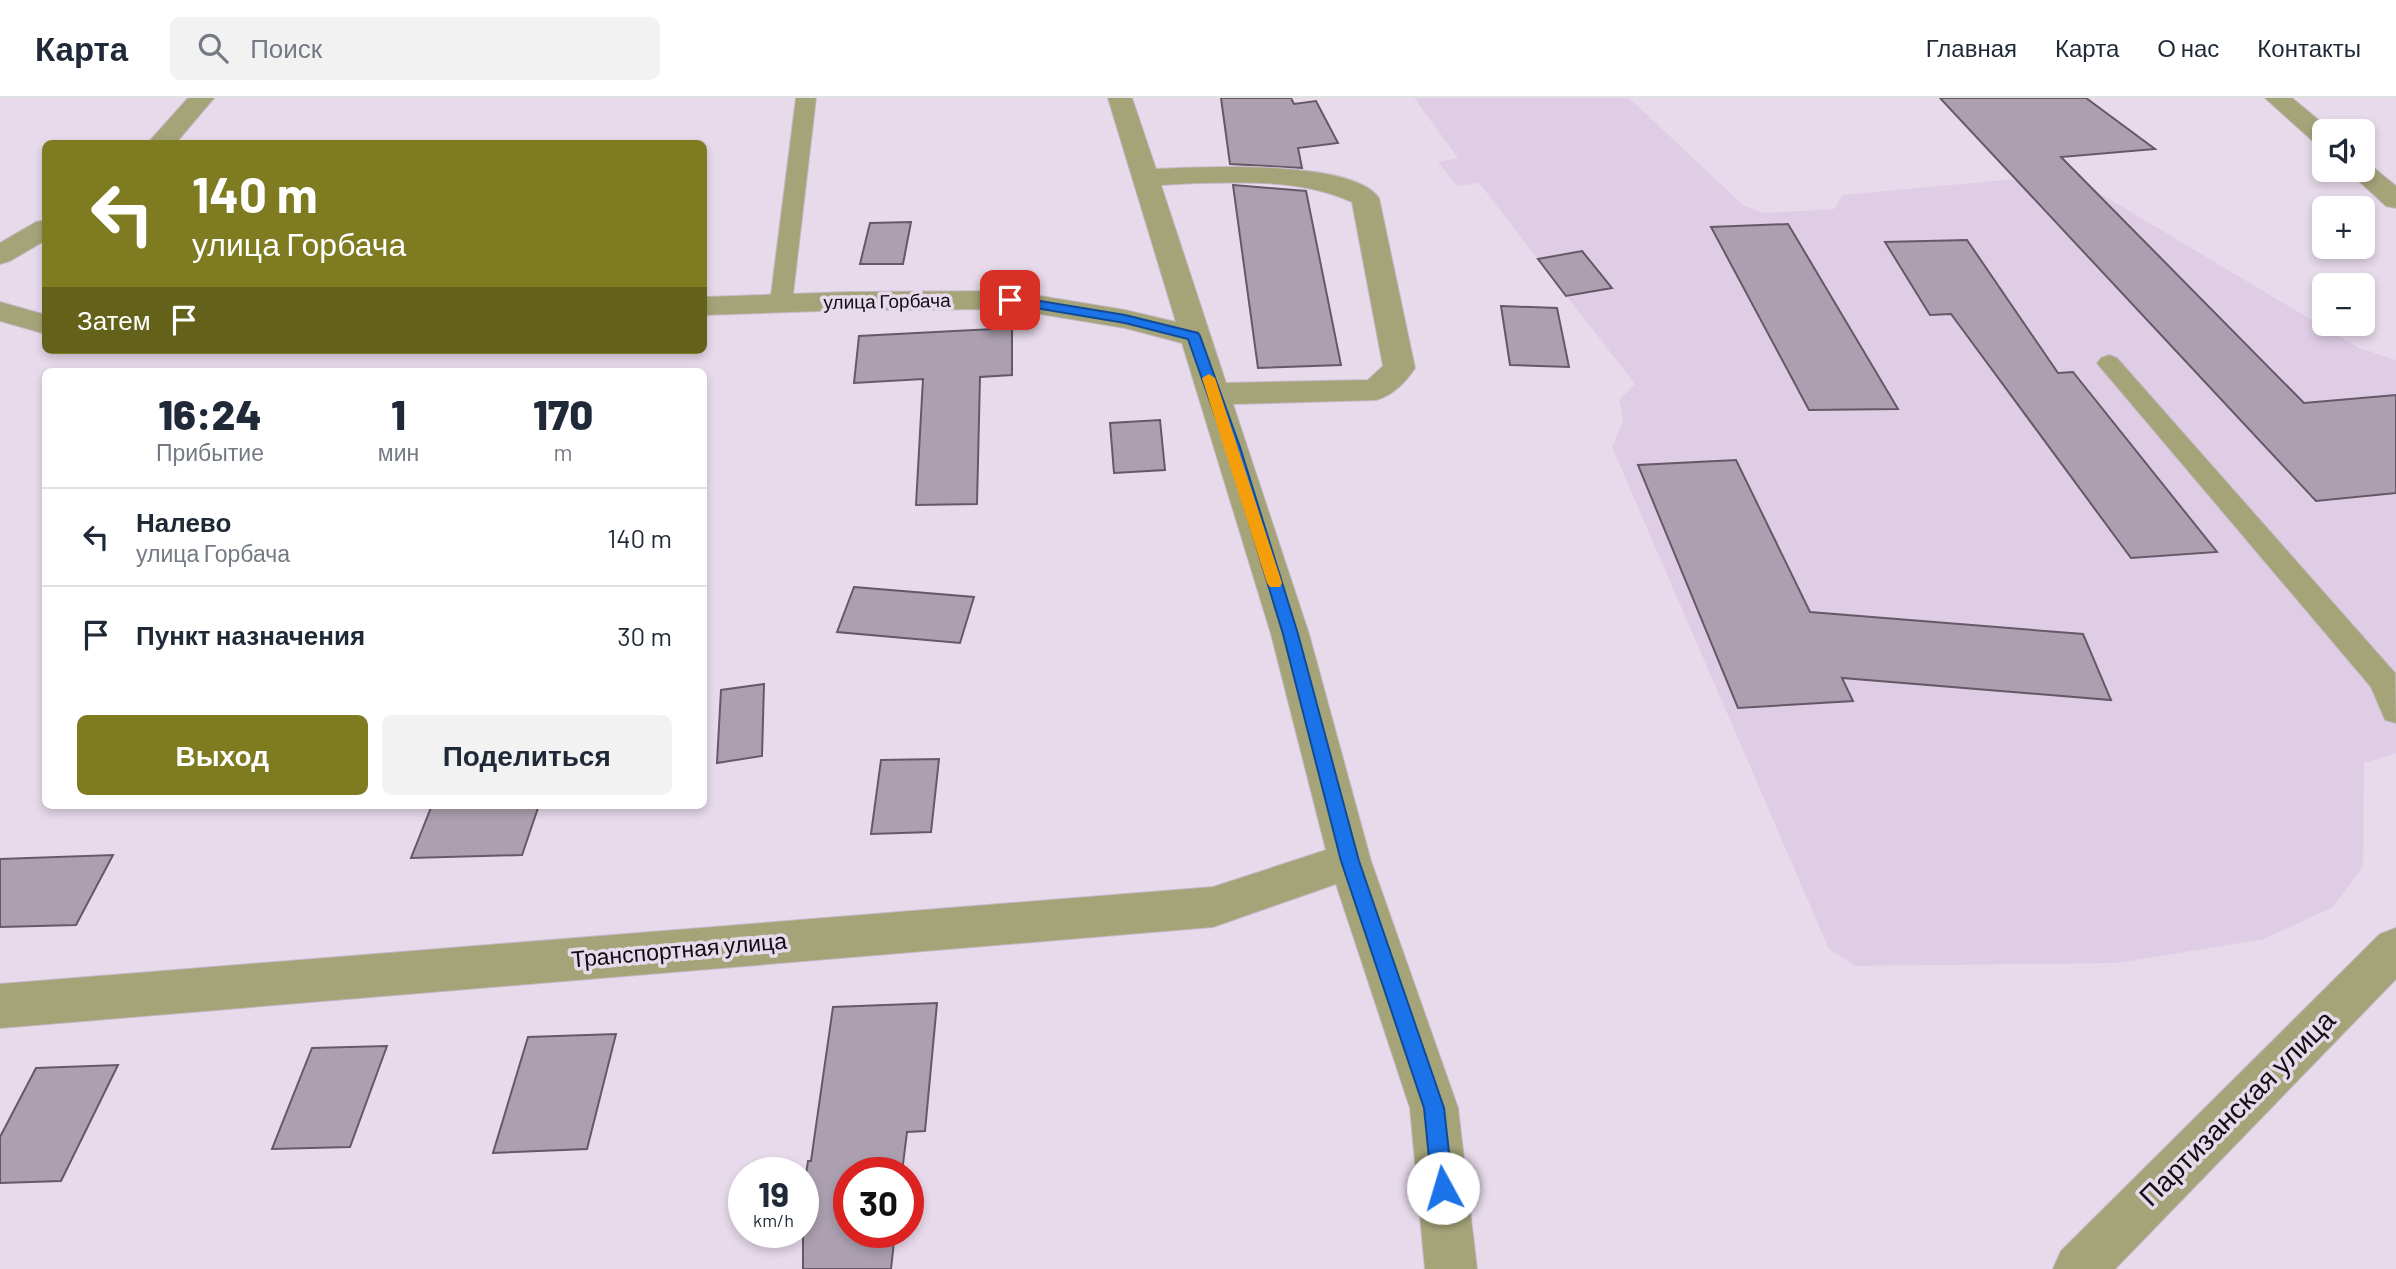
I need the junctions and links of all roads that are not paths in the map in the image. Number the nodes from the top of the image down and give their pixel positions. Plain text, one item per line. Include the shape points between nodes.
1 (202, 98) edge
2 (806, 98) edge
3 (1120, 98) edge
4 (2277, 98) edge
5 (2312, 128) edge
6 (164, 140) edge
7 (1145, 177) junction
8 (2374, 182) edge
9 (2396, 200) edge
10 (42, 230) edge
11 (0, 255) edge
12 (782, 303) junction
13 (707, 306) edge
14 (0, 312) edge
15 (42, 324) edge
16 (1194, 336) junction
17 (2109, 363) dead end
18 (1214, 394) junction
19 (2396, 711) edge
20 (1350, 861) junction
21 (2396, 948) edge
22 (0, 1006) edge
23 (1451, 1269) edge
24 (2079, 1269) edge

1 - 6 street
2 - 12 lane
3 - 7 street
4 - 5 street
7 - 16 street
7 - 18 street via 1272,175 1350,188 1365,198 1399,368 1376,390
8 - 9 street
10 - 11 street
12 - 13 street, улица Горбача
12 - 16 street, улица Горбача via 1010,300
14 - 15 street
16 - 18 street
17 - 19 lane via 2384,681
18 - 20 street via 1290,634
20 - 22 street, Транспортная улица via 1213,907
20 - 23 street via 1434,1108
21 - 24 street, Партизанская улица

